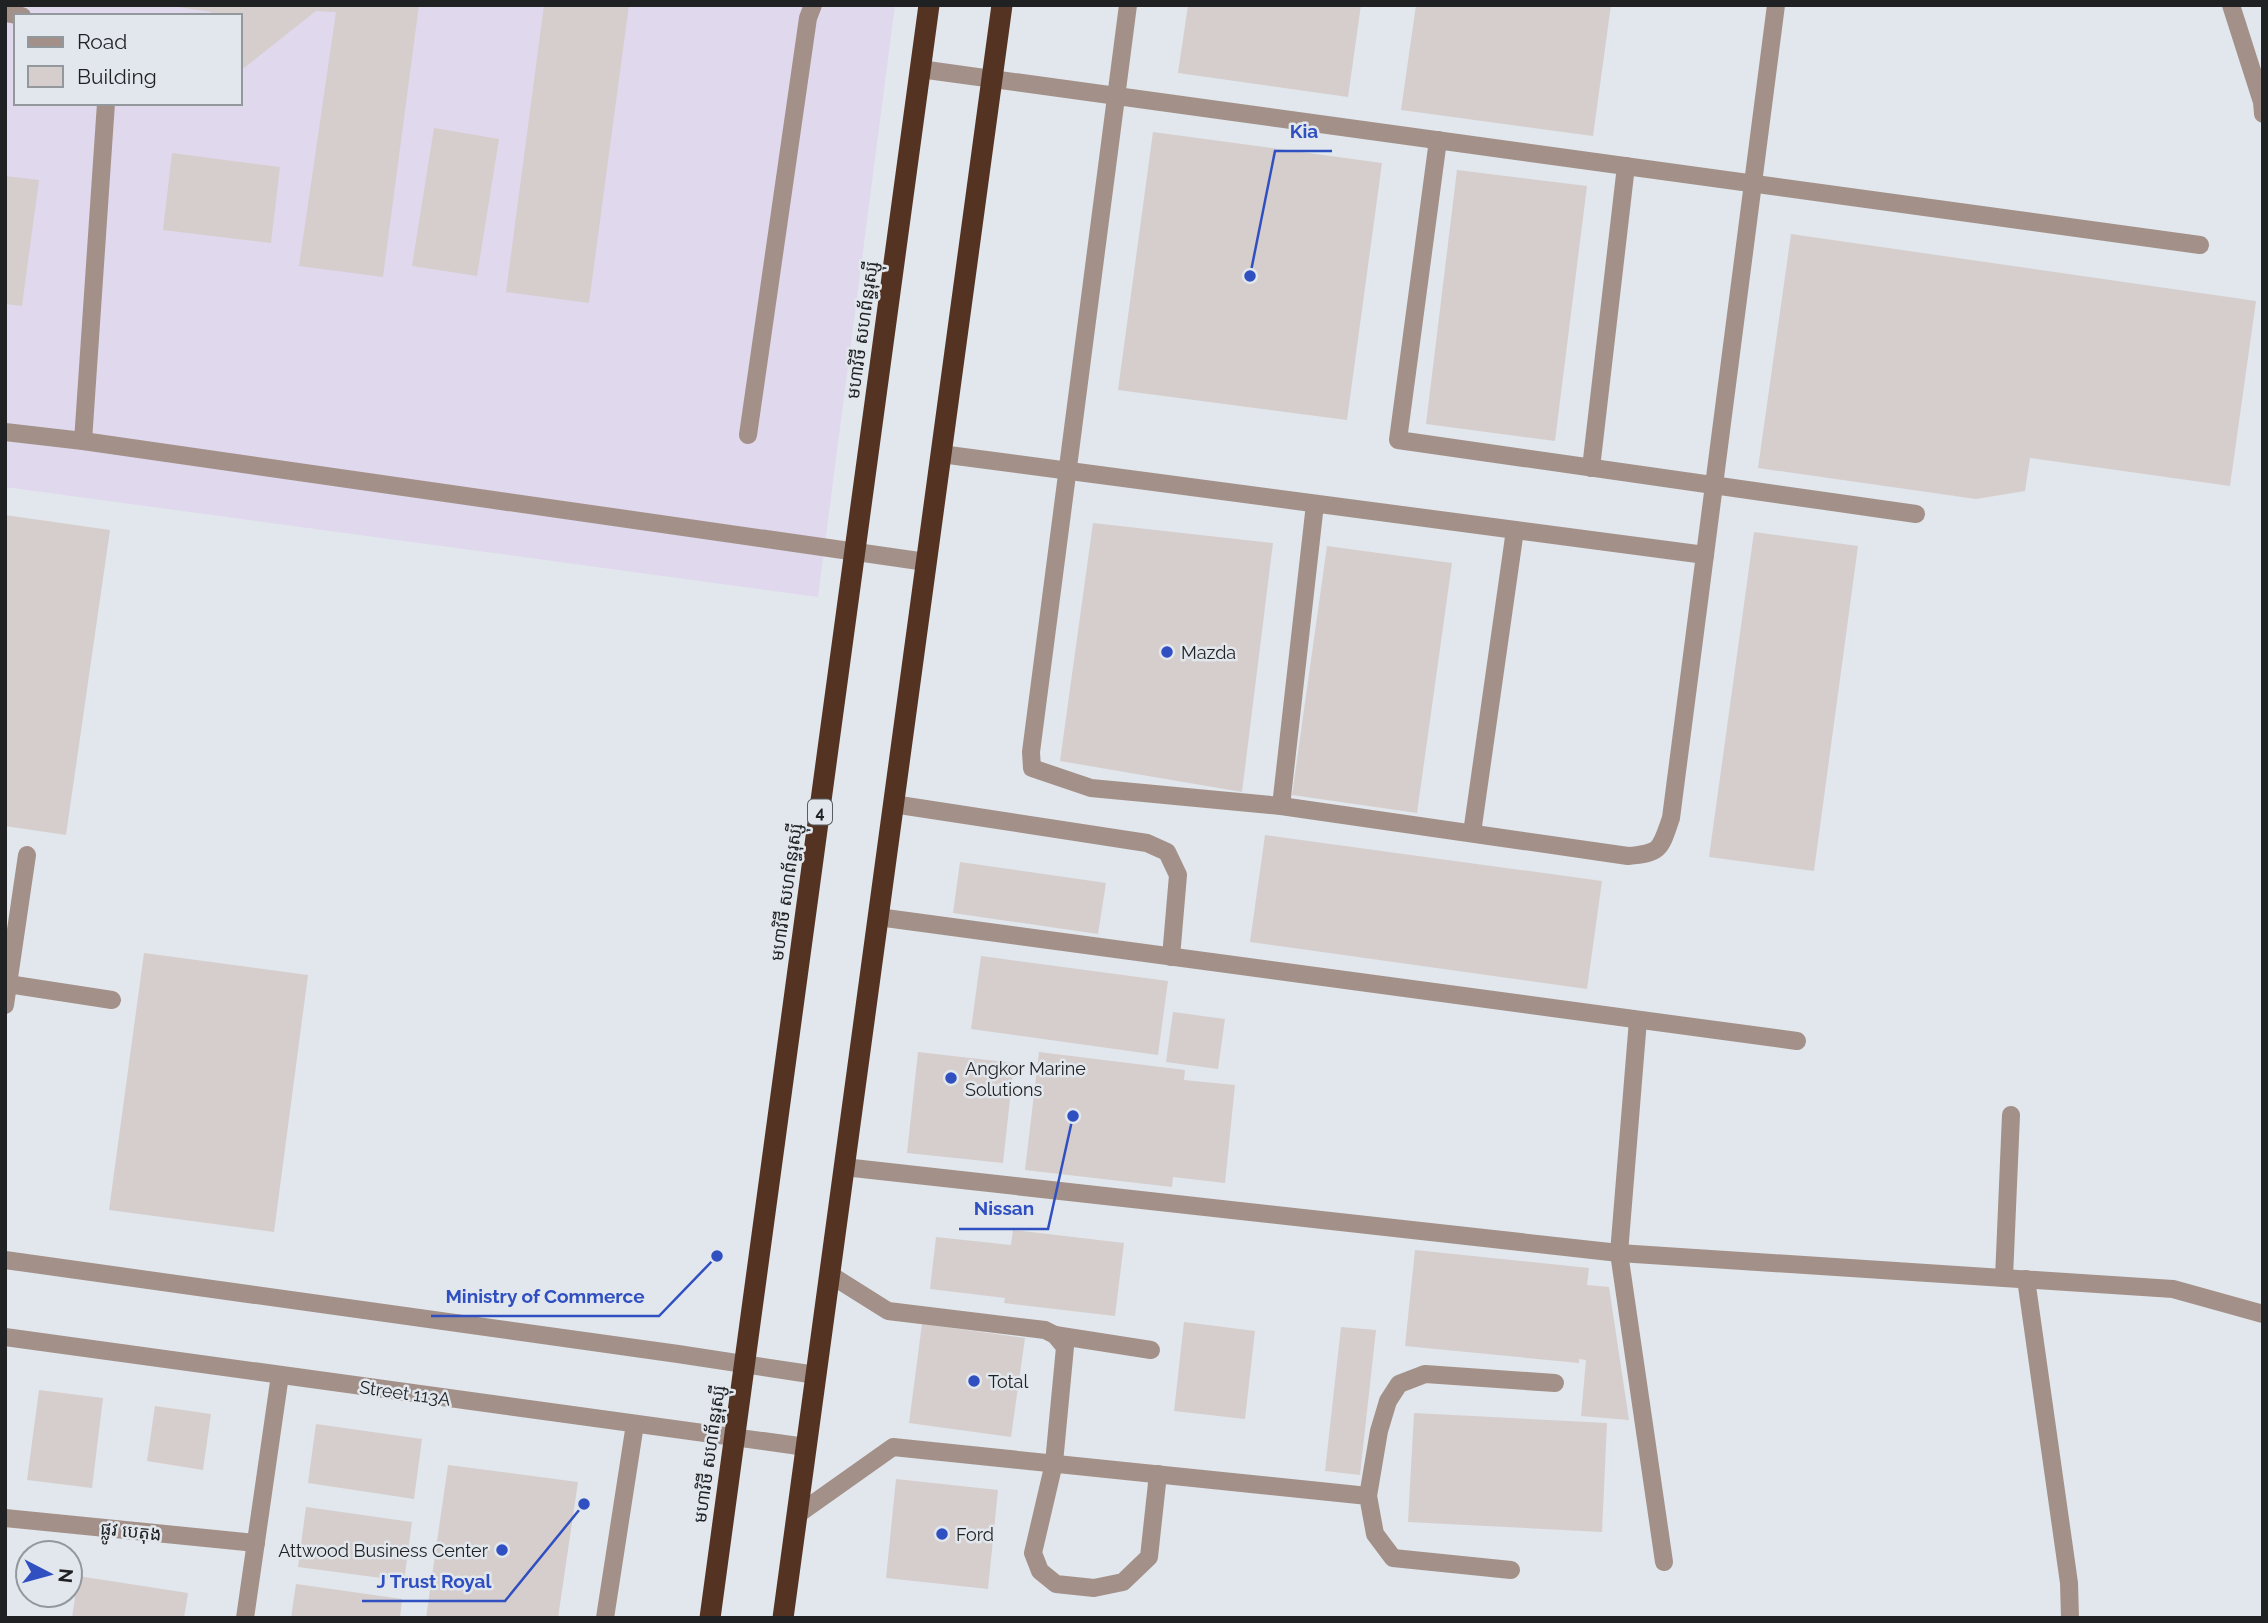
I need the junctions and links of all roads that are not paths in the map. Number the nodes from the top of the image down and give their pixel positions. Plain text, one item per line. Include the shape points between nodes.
1 (813, 5) edge
2 (929, 5) edge
3 (1002, 5) edge
4 (1128, 5) edge
5 (1776, 5) edge
6 (2231, 5) edge
7 (920, 69) junction
8 (992, 78) junction
9 (1117, 95) junction
10 (106, 105) edge
11 (2263, 114) edge
12 (1438, 140) junction
13 (1626, 166) junction
14 (1753, 183) junction
15 (2200, 245) dead end
16 (5, 432) edge
17 (748, 435) dead end
18 (83, 441) junction
19 (941, 454) junction
20 (1591, 468) junction
21 (1068, 471) junction
22 (1714, 485) junction
23 (1315, 504) junction
24 (1916, 514) dead end
25 (1514, 530) junction
26 (855, 554) junction
27 (1705, 555) junction
28 (926, 562) junction
29 (893, 804) junction
30 (1281, 806) junction
31 (1472, 833) junction
32 (27, 855) dead end
33 (878, 917) junction
34 (1171, 957) junction
35 (8, 984) junction
36 (112, 1000) dead end
37 (5, 1005) edge
38 (1638, 1020) junction
39 (1797, 1041) dead end
40 (2011, 1115) dead end
41 (844, 1167) junction
42 (1619, 1253) junction
43 (5, 1260) edge
44 (830, 1274) junction
45 (2004, 1278) junction
46 (2025, 1279) junction
47 (2263, 1314) edge
48 (1055, 1335) junction
49 (5, 1338) edge
50 (1151, 1350) dead end
51 (744, 1365) junction
52 (279, 1375) junction
53 (816, 1375) junction
54 (1555, 1383) dead end
55 (635, 1424) junction
56 (734, 1437) junction
57 (806, 1447) junction
58 (1054, 1463) junction
59 (1158, 1474) junction
60 (1368, 1496) junction
61 (797, 1515) junction
62 (5, 1518) edge
63 (256, 1543) junction
64 (1664, 1562) dead end
65 (1511, 1570) dead end
66 (245, 1618) edge
67 (605, 1618) edge
68 (710, 1618) edge
69 (783, 1618) edge
70 (2070, 1618) edge

1 - 17 street
2 - 7 highway, មហាវិថី សហព័ន្ធរុស្ស៊ី / 4
3 - 8 highway
4 - 9 street
5 - 14 street
6 - 11 street
7 - 8 street
7 - 26 highway, មហាវិថី សហព័ន្ធរុស្ស៊ី / 4
8 - 9 street
8 - 19 highway
9 - 12 street
9 - 21 street
10 - 18 street
12 - 13 street
12 - 20 street via 1398,440
13 - 14 street
13 - 20 street
14 - 15 street
14 - 22 street
16 - 18 street
18 - 26 street
19 - 21 street
19 - 28 highway
20 - 22 street
21 - 23 street
21 - 30 street via 1032,768 1091,788
22 - 24 street
22 - 27 street
23 - 25 street
23 - 30 street
25 - 27 street
25 - 31 street
26 - 28 street
26 - 51 highway, មហាវិថី សហព័ន្ធរុស្ស៊ី / 4
27 - 31 street via 1671,818 1661,845 1651,854 1628,856
28 - 29 highway
29 - 33 highway
29 - 34 street via 1147,843 1167,852 1178,875
30 - 31 street
32 - 35 street
33 - 34 street
33 - 41 highway
34 - 38 street
35 - 36 street
35 - 37 street
38 - 39 street
38 - 42 street
40 - 45 street
41 - 42 street
41 - 44 highway
42 - 45 street
42 - 64 street
43 - 51 street
44 - 48 street via 888,1311 1045,1330
44 - 53 highway
45 - 46 street
46 - 47 street via 2173,1289
46 - 70 street via 2069,1583
48 - 50 street
48 - 58 street via 1065,1347
49 - 52 street, Street 113A
51 - 53 street
51 - 56 highway, មហាវិថី សហព័ន្ធរុស្ស៊ី / 4
52 - 55 street, Street 113A
52 - 63 street
53 - 57 highway
54 - 60 street via 1425,1374 1399,1384 1388,1401 1379,1432
55 - 56 street, Street 113A
55 - 67 street
56 - 57 street, Street 113A
56 - 68 highway, មហាវិថី សហព័ន្ធរុស្ស៊ី / 4
57 - 61 highway
58 - 59 street
58 - 59 street via 1032,1553 1040,1571 1056,1584 1082,1587 1123,1582 1149,1557
58 - 61 street via 893,1447
59 - 60 street
60 - 65 street via 1375,1534 1393,1558
61 - 69 highway
62 - 63 street, ផ្លូវ បេតុង
63 - 66 street

